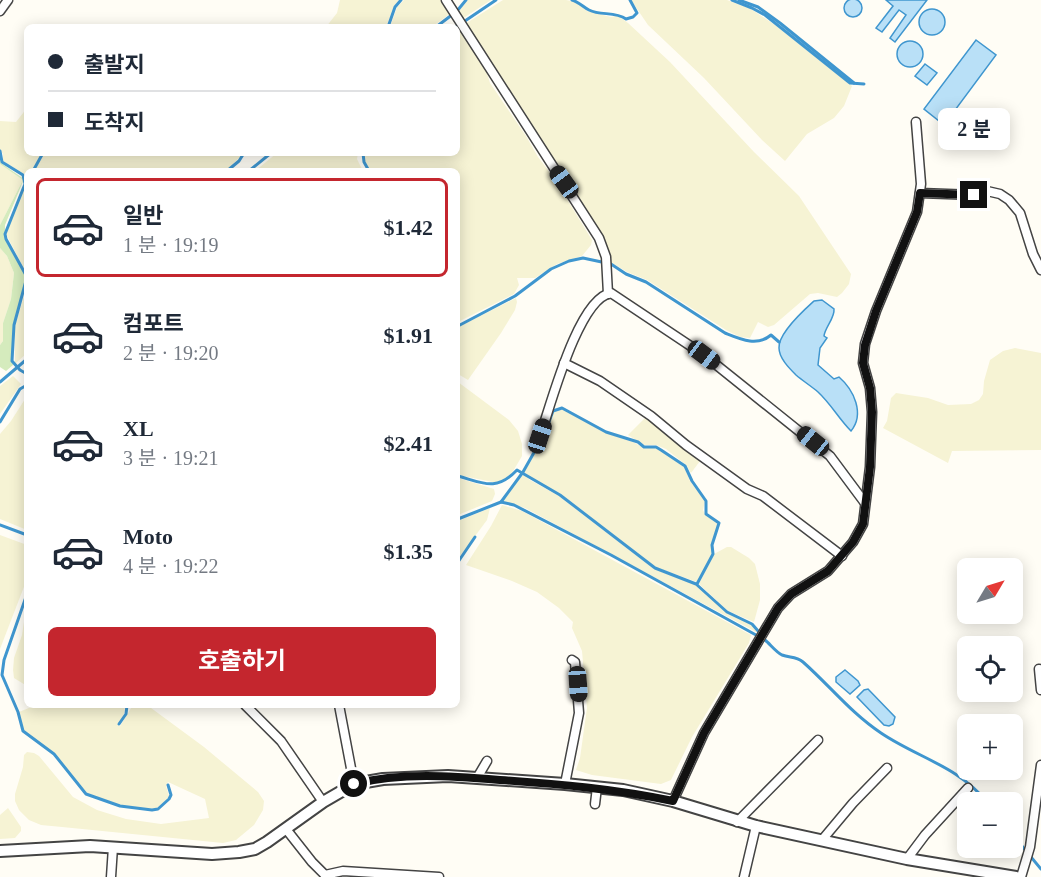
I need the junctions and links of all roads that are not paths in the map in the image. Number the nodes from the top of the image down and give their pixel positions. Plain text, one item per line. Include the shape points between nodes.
1 (8, 0) edge
2 (446, 0) edge
3 (0, 11) edge
4 (916, 122) dead end
5 (920, 193) junction
6 (1041, 270) edge
7 (608, 294) junction
8 (564, 363) junction
9 (540, 436) dead end
10 (865, 503) junction
11 (842, 556) junction
12 (572, 660) dead end
13 (1039, 669) dead end
14 (1041, 690) edge
15 (248, 708) edge
16 (340, 708) edge
17 (818, 740) dead end
18 (487, 762) dead end
19 (1041, 765) edge
20 (887, 768) dead end
21 (477, 778) junction
22 (354, 784) junction
23 (564, 784) junction
24 (597, 787) junction
25 (968, 788) dead end
26 (673, 801) junction
27 (323, 802) junction
28 (595, 804) dead end
29 (737, 822) junction
30 (756, 826) junction
31 (286, 829) junction
32 (822, 840) junction
33 (113, 847) junction
34 (0, 851) edge
35 (907, 859) junction
36 (326, 876) edge
37 (111, 877) edge
38 (439, 877) edge
39 (744, 877) edge
40 (1016, 877) edge
41 (1021, 877) edge

1 - 3 street
2 - 7 street via 599,238 606,257
4 - 5 street
5 - 6 street via 1000,194 1020,213
5 - 10 street via 917,212 865,345 863,363 872,412
7 - 8 street via 598,300 580,326
7 - 10 street via 704,355 786,419 830,456
8 - 9 street
8 - 11 street via 600,381 651,416
10 - 11 street via 863,524
11 - 26 street via 778,608 704,733
12 - 23 street via 579,713
13 - 14 street
15 - 27 street via 281,741
16 - 22 street
17 - 29 street
18 - 21 street
19 - 41 street via 1030,847
20 - 32 street
21 - 22 street via 419,777
21 - 23 street
22 - 27 street
23 - 24 street
24 - 26 street
24 - 28 street
25 - 35 street
26 - 29 street
27 - 31 street
29 - 30 street
30 - 32 street
30 - 39 street
31 - 33 street via 255,849 239,852 212,854
31 - 36 street
32 - 35 street
33 - 34 street
33 - 37 street
35 - 40 street
36 - 38 street via 343,871

